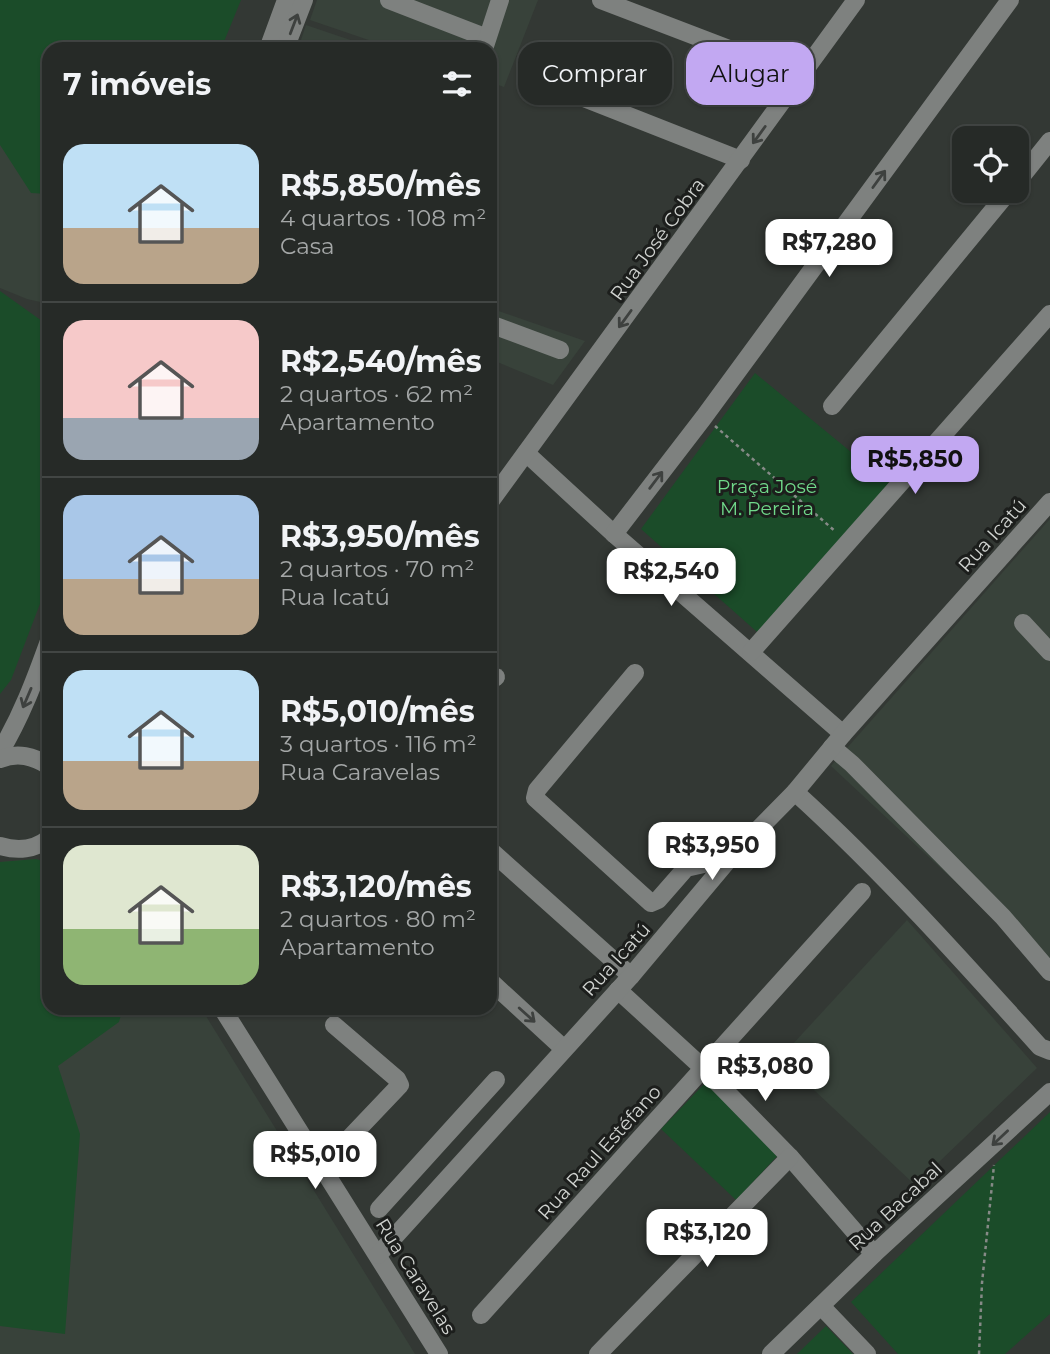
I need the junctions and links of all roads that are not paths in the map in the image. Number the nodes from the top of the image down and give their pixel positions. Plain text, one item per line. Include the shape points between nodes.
1 (286, 0) edge
2 (304, 0) edge
3 (389, 0) edge
4 (500, 0) edge
5 (601, 0) edge
6 (856, 0) edge
7 (1010, 0) edge
8 (271, 42) edge
9 (288, 42) edge
10 (484, 42) edge
11 (486, 42) edge
12 (711, 42) edge
13 (814, 60) edge
14 (601, 105) edge
15 (781, 105) edge
16 (1050, 142) edge
17 (741, 160) junction
18 (1029, 167) edge
19 (999, 203) edge
20 (1050, 314) edge
21 (497, 326) edge
22 (561, 349) dead end
23 (832, 406) dead end
24 (526, 453) junction
25 (497, 492) edge
26 (1050, 502) edge
27 (614, 534) junction
28 (1023, 623) dead end
29 (751, 652) junction
30 (1050, 652) edge
31 (42, 661) edge
32 (635, 673) dead end
33 (838, 741) junction
34 (0, 752) edge
35 (0, 759) edge
36 (42, 761) edge
37 (794, 792) junction
38 (42, 843) edge
39 (1, 847) edge
40 (497, 856) edge
41 (730, 858) junction
42 (862, 892) dead end
43 (1050, 972) edge
44 (631, 976) junction
45 (497, 987) edge
46 (618, 990) junction
47 (226, 1015) edge
48 (334, 1025) dead end
49 (563, 1048) junction
50 (1050, 1051) edge
51 (702, 1067) junction
52 (496, 1080) dead end
53 (1050, 1092) edge
54 (447, 1134) junction
55 (466, 1157) junction
56 (790, 1157) junction
57 (322, 1167) junction
58 (379, 1209) dead end
59 (874, 1254) junction
60 (378, 1255) junction
61 (821, 1306) junction
62 (481, 1315) dead end
63 (439, 1354) edge
64 (598, 1354) edge
65 (771, 1354) edge
66 (867, 1354) edge

1 - 8 street
9 -> 2 street
3 - 10 street
4 - 11 street
5 - 12 street
6 - 13 street, Rua José Cobra
27 -> 7 street
14 - 17 street
15 -> 17 street, Rua José Cobra
16 - 18 street
17 -> 24 street, Rua José Cobra
19 - 23 street
20 - 29 street
21 - 22 street
24 - 25 street, Rua José Cobra
24 - 27 street
26 - 33 street, Rua Icatú
27 - 29 street
28 - 30 street
29 - 33 street
31 -> 34 street
32 - 41 street via 535,798 651,903 686,868
33 - 37 street, Rua Icatú
33 - 43 street via 852,764 1003,916
35 - 36 street via 23,755
37 - 41 street, Rua Icatú
37 - 50 street via 927,923 1040,1047
38 - 39 street via 24,849
40 - 44 street
41 - 44 street, Rua Icatú
42 - 51 street, Rua Raul Estéfano
44 - 46 street, Rua Icatú
45 -> 49 street
46 - 49 street, Rua Icatú
46 - 51 street
47 - 57 street, Rua Caravelas
48 - 57 street via 400,1085
49 - 55 street, Rua Icatú
51 - 56 street
51 - 62 street, Rua Raul Estéfano
52 - 54 street
53 -> 59 street, Rua Bacabal
54 - 55 street
54 - 58 street
55 - 60 street, Rua Icatú
56 - 59 street
56 - 64 street
57 - 60 street, Rua Caravelas
59 - 61 street, Rua Bacabal
60 - 63 street, Rua Caravelas
61 - 65 street, Rua Bacabal
61 - 66 street

